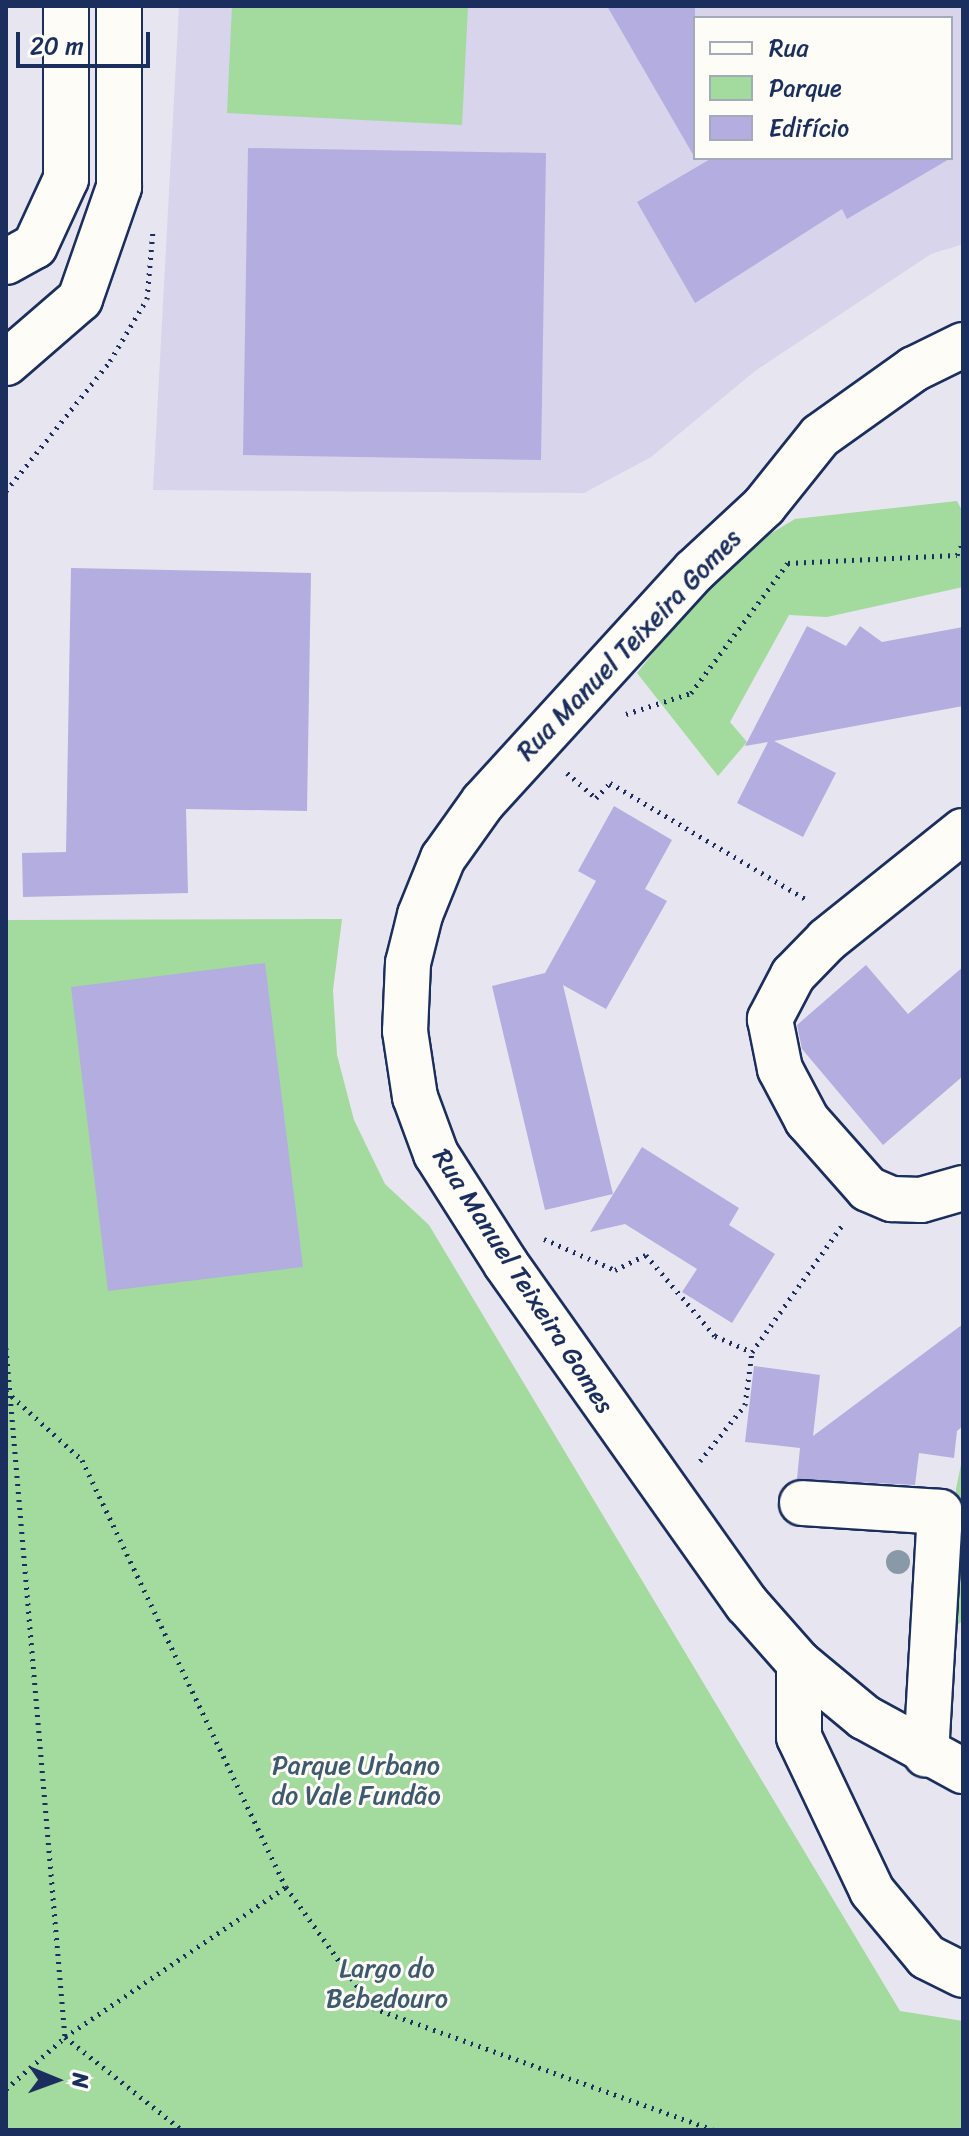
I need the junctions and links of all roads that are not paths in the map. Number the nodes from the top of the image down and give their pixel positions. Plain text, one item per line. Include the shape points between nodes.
1 (66, 6) edge
2 (119, 6) edge
3 (6, 262) edge
4 (963, 345) edge
5 (6, 363) edge
6 (963, 831) edge
7 (963, 1188) edge
8 (802, 1503) dead end
9 (799, 1663) junction
10 (945, 1763) edge
11 (963, 1975) edge

1 - 3 street via 66,179 35,246
2 - 5 street via 119,187 80,299
4 - 9 street, Rua Manuel Teixeira Gomes via 914,369 820,436 764,506 694,571 533,744 443,858 420,915 407,976 405,1031 415,1097 436,1154 669,1499
6 - 7 street via 793,975 770,1019 780,1069 807,1120 868,1189 892,1199 921,1200
8 - 10 street via 940,1512
9 - 10 street, Rua Manuel Teixeira Gomes via 864,1717
9 - 11 street via 799,1737 872,1891 927,1957

